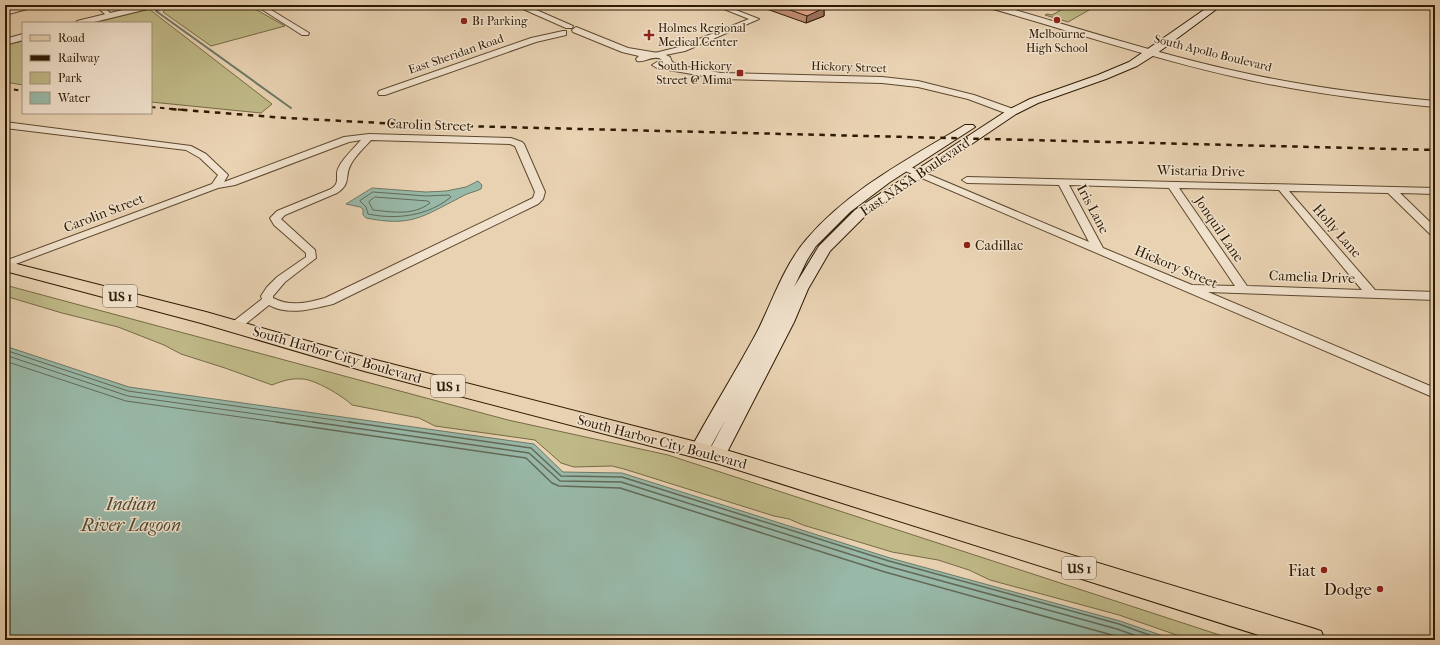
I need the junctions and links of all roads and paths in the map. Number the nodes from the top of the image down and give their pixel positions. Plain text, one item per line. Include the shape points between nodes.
1 (39, 5) edge
2 (98, 5) edge
3 (153, 5) edge
4 (258, 5) edge
5 (510, 5) edge
6 (518, 5) edge
7 (717, 5) edge
8 (989, 5) edge
9 (1201, 5) edge
10 (1217, 5) edge
11 (528, 11) junction
12 (5, 13) edge
13 (110, 16) junction
14 (84, 22) edge
15 (565, 30) junction
16 (1166, 30) dead end
17 (305, 33) dead end
18 (22, 37) edge
19 (1151, 40) dead end
20 (5, 42) edge
21 (1139, 48) junction
22 (1152, 52) junction
23 (644, 57) junction
24 (664, 58) junction
25 (657, 65) junction
26 (681, 70) junction
27 (1097, 75) junction
28 (382, 93) dead end
29 (1435, 104) edge
30 (1000, 108) junction
31 (1012, 112) junction
32 (7, 127) edge
33 (369, 137) junction
34 (913, 171) junction
35 (967, 180) dead end
36 (1062, 182) junction
37 (1171, 184) junction
38 (216, 186) junction
39 (1281, 187) junction
40 (1390, 189) junction
41 (1435, 191) edge
42 (1435, 234) edge
43 (1099, 250) junction
44 (5, 265) edge
45 (1188, 288) junction
46 (1243, 289) junction
47 (1372, 294) junction
48 (1435, 296) edge
49 (268, 300) junction
50 (234, 327) junction
51 (1435, 393) edge
52 (708, 452) junction
53 (1312, 640) edge

1 - 12 street
2 - 13 street
3 - 13 street
4 - 17 street
5 - 11 street
6 - 11 street
7 - 24 street via 755,19
8 - 21 street, South Apollo Boulevard
9 - 16 main road
10 - 22 main road, East NASA Boulevard
11 - 15 street
13 - 14 street
15 - 23 street
15 - 28 street, East Sheridan Road
18 - 20 street
19 - 21 main road, East NASA Boulevard
21 - 22 street, South Apollo Boulevard
21 - 27 main road, East NASA Boulevard
22 - 27 main road, East NASA Boulevard via 1133,64
22 - 29 street, South Apollo Boulevard via 1223,72 1304,87
23 - 24 street
23 - 25 street, Hickory Street via 640,61 644,64
24 - 25 street
24 - 26 street, Hickory Street via 671,66
25 - 26 street, Hickory Street
26 - 30 street, Hickory Street via 723,76 882,80 918,84 972,97
27 - 30 main road, East NASA Boulevard via 1045,87
27 - 31 main road, East NASA Boulevard
30 - 31 street, Hickory Street
30 - 34 main road, East NASA Boulevard
31 - 34 main road, East NASA Boulevard
32 - 38 street via 188,148 203,156 223,175
33 - 38 street, Carolin Street via 347,139 232,183
33 - 49 street via 348,162 342,173 342,186 275,218 311,252 311,258 272,287 267,296
33 - 49 street, Carolin Street via 519,144 540,192 538,199 329,301 305,307 286,308
34 - 43 street, Hickory Street
34 - 52 main road, East NASA Boulevard via 860,213 824,249 800,288 786,322
35 - 36 street, Wistaria Drive
36 - 37 street, Wistaria Drive
36 - 43 street, Iris Lane
37 - 39 street, Wistaria Drive
37 - 46 street, Jonquil Lane
38 - 44 street, Carolin Street
39 - 40 street, Wistaria Drive
39 - 47 street, Holly Lane
40 - 41 street, Wistaria Drive
40 - 42 street
43 - 45 street, Hickory Street
44 - 50 main road, South Harbor City Boulevard / US 1
45 - 46 street, Camelia Drive
45 - 51 street, Hickory Street
46 - 47 street, Camelia Drive
47 - 48 street, Camelia Drive
49 - 50 street
50 - 52 main road, South Harbor City Boulevard / US 1 via 364,364
52 - 53 main road, South Harbor City Boulevard / US 1

